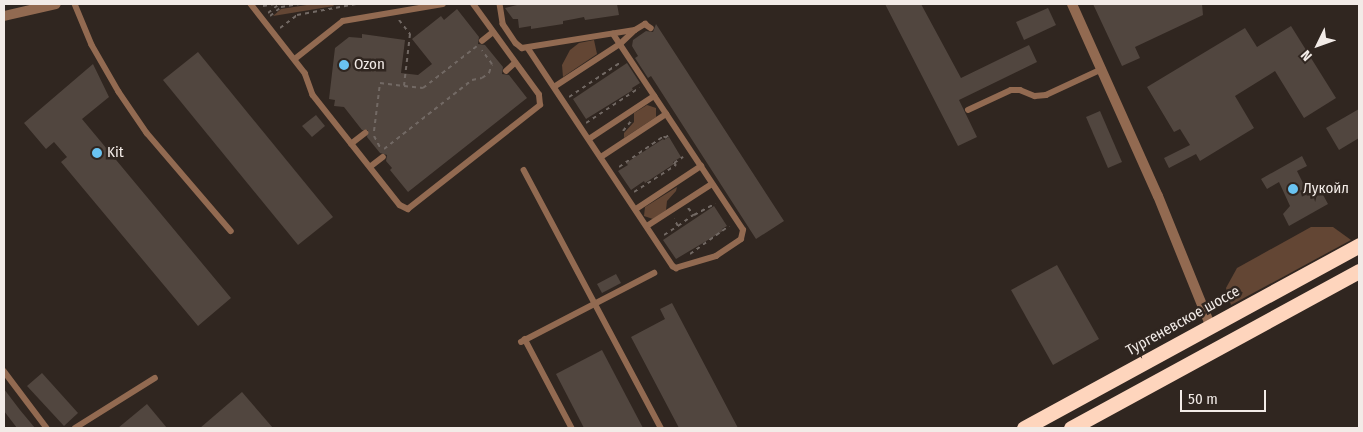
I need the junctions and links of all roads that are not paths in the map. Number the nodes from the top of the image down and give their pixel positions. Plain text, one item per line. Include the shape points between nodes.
1 (56, 4) edge
2 (75, 4) edge
3 (252, 4) edge
4 (443, 4) edge
5 (473, 4) edge
6 (500, 4) edge
7 (1072, 4) edge
8 (4, 16) edge
9 (650, 28) dead end
10 (636, 30) junction
11 (493, 32) junction
12 (613, 34) junction
13 (482, 41) dead end
14 (620, 44) junction
15 (528, 48) junction
16 (295, 59) junction
17 (516, 63) junction
18 (1102, 69) junction
19 (506, 71) dead end
20 (554, 87) junction
21 (654, 96) junction
22 (968, 110) dead end
23 (666, 114) junction
24 (365, 134) dead end
25 (589, 139) junction
26 (351, 144) junction
27 (383, 157) dead end
28 (601, 157) junction
29 (701, 166) junction
30 (370, 167) junction
31 (524, 170) dead end
32 (712, 184) junction
33 (636, 209) junction
34 (647, 226) junction
35 (231, 231) dead end
36 (1359, 245) edge
37 (1359, 271) edge
38 (654, 274) dead end
39 (595, 304) junction
40 (1210, 325) junction
41 (4, 371) edge
42 (154, 378) dead end
43 (46, 428) edge
44 (75, 428) edge
45 (572, 428) edge
46 (661, 428) edge
47 (1024, 428) edge
48 (1071, 428) edge

1 - 8 street
2 - 35 lane via 92,44 119,92 148,133
3 - 16 lane
4 - 16 lane via 343,21
5 - 11 lane
6 - 15 lane via 504,24 520,47
7 - 18 street
9 - 10 lane via 645,24
10 - 12 lane
10 - 14 lane
11 - 13 lane
11 - 17 lane
12 - 14 lane
12 - 15 lane
14 - 20 lane
14 - 21 lane
15 - 20 lane
16 - 26 lane via 305,73 313,95
17 - 19 lane
17 - 30 lane via 539,95 540,105 411,208 400,205
18 - 22 lane via 1046,95 1035,96 1011,90
18 - 40 street
20 - 25 lane
21 - 23 lane
21 - 25 lane
23 - 28 lane
23 - 29 lane
24 - 26 lane
25 - 28 lane
26 - 30 lane
27 - 30 lane
28 - 33 lane
29 - 32 lane
29 - 33 lane
31 - 39 lane
32 - 34 lane via 671,214
32 - 34 lane via 744,235 716,256 676,268
33 - 34 lane
36 - 40 highway, Тургеневское шоссе
37 - 48 highway
38 - 39 lane
39 - 45 lane via 523,340
39 - 46 lane
40 - 47 highway, Тургеневское шоссе
41 - 43 lane
42 - 44 lane

